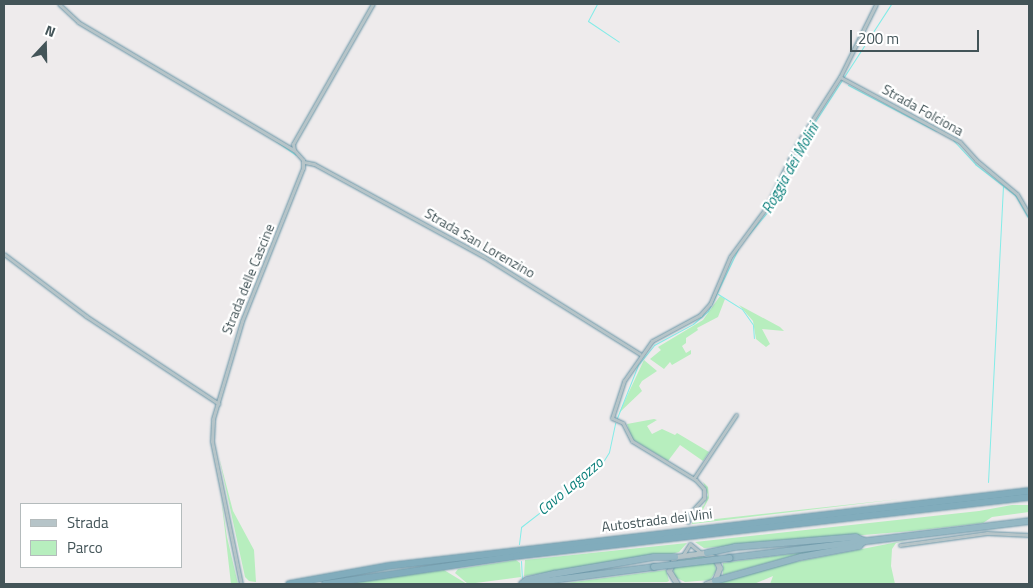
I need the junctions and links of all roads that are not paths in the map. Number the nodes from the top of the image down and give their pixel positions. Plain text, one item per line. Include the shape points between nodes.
1 (59, 4) edge
2 (373, 4) edge
3 (876, 4) edge
4 (840, 77) junction
5 (294, 150) junction
6 (304, 162) junction
7 (1029, 215) edge
8 (4, 254) edge
9 (640, 354) junction
10 (219, 404) junction
11 (736, 415) dead end
12 (694, 478) junction
13 (1029, 491) edge
14 (1029, 497) edge
15 (1029, 521) edge
16 (688, 522) dead end
17 (1029, 535) edge
18 (864, 541) junction
19 (900, 545) dead end
20 (704, 553) junction
21 (683, 555) junction
22 (675, 557) junction
23 (716, 581) junction
24 (241, 584) edge
25 (288, 584) edge
26 (325, 584) edge
27 (522, 584) edge
28 (676, 584) edge
29 (707, 584) edge

1 - 5 street via 78,22
2 - 5 street via 296,136
3 - 4 street
4 - 7 street, Strada Folciona via 960,142 976,160 1017,194
4 - 9 street via 804,131 761,215 730,257 707,309 663,332
5 - 6 street
6 - 9 street, Strada San Lorenzino via 314,164 483,256
6 - 10 street, Strada delle Cascine via 242,321
8 - 10 street via 86,316
9 - 12 street via 627,373 612,418 623,423 632,441
10 - 24 street, Strada delle Cascine via 212,441
11 - 12 street
12 - 16 street via 702,485 704,494 702,502 690,513
13 - 25 highway, Autostrada dei Vini via 437,560
14 - 26 highway, Autostrada dei Vini via 516,556
15 - 18 highway
17 - 19 street via 987,533
18 - 20 highway via 856,537 735,547
18 - 23 highway via 859,546 801,557
18 - 27 highway, bridge
20 - 21 street
20 - 21 street via 690,544
20 - 23 street via 719,562 720,572
21 - 22 street
22 - 27 highway via 654,557 554,574
22 - 28 street via 669,572
23 - 29 street

